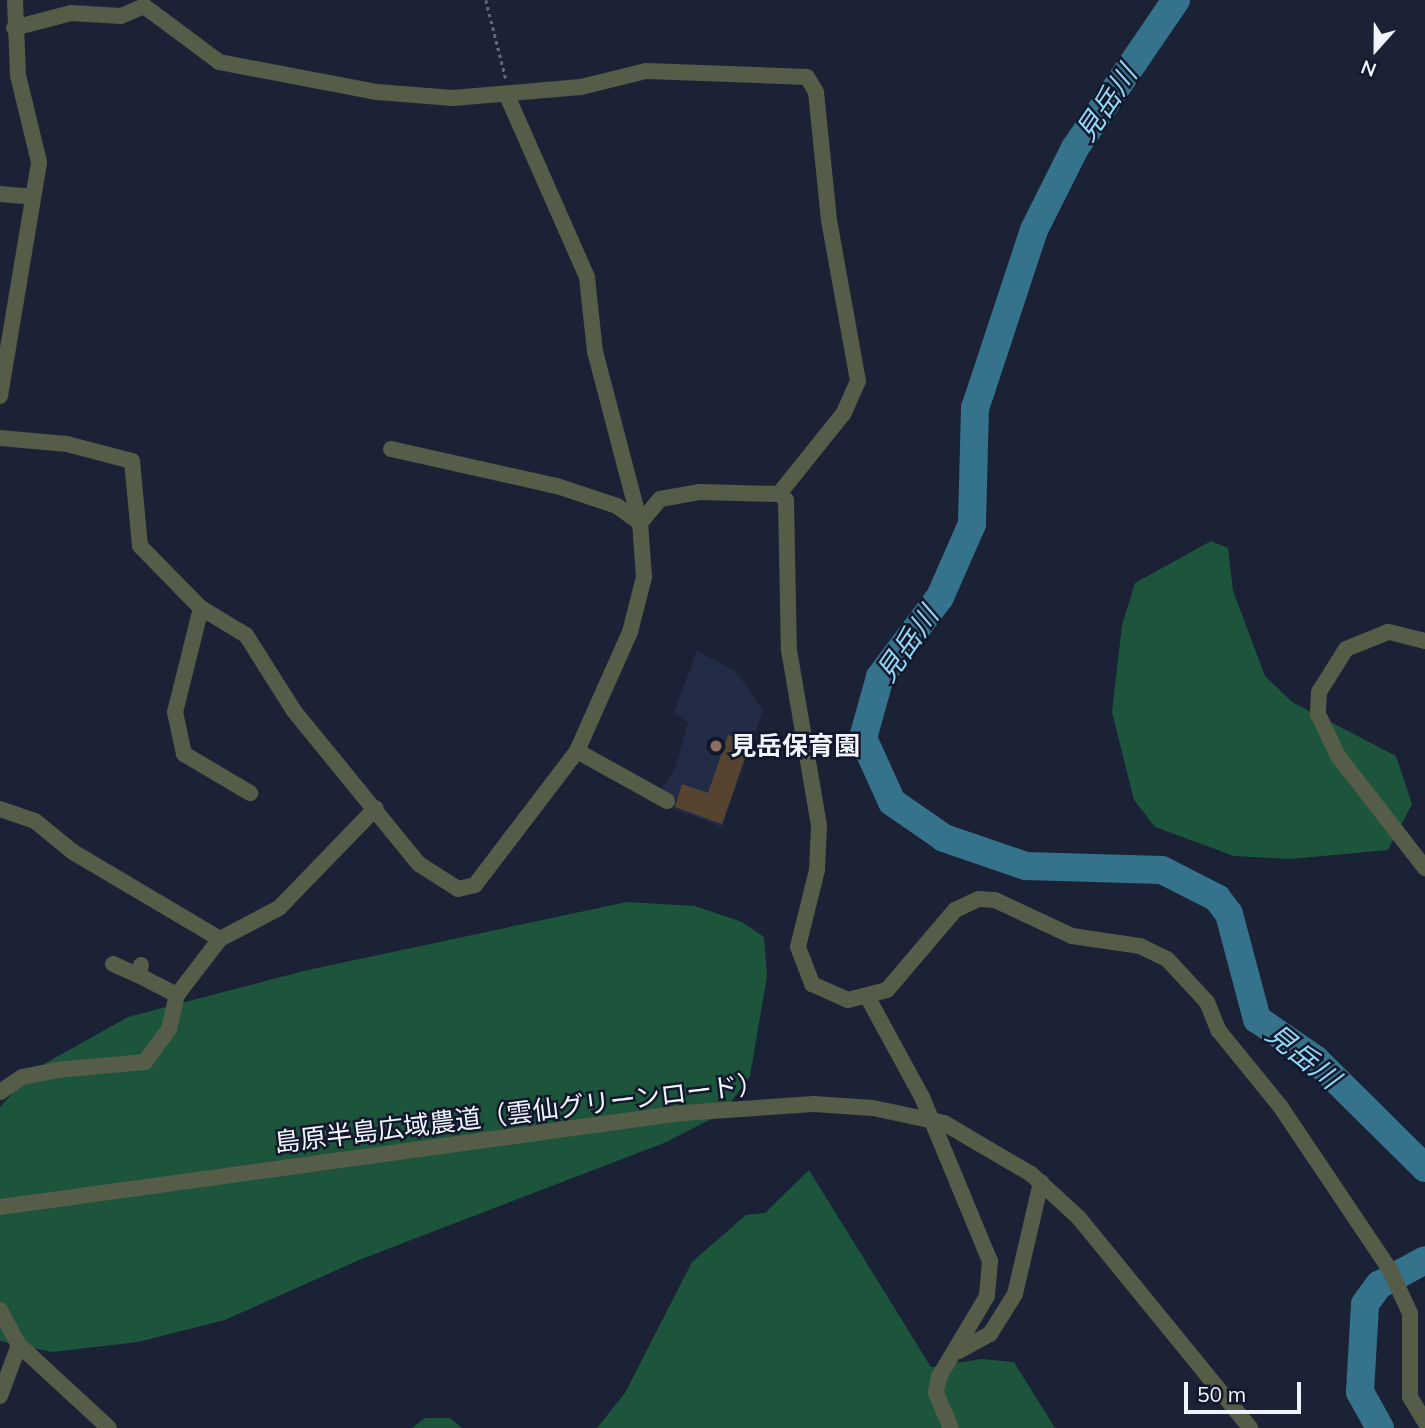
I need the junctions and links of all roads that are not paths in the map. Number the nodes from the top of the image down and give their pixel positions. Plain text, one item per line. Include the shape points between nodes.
1 (15, 0) edge
2 (14, 28) junction
3 (507, 96) junction
4 (0, 194) edge
5 (32, 197) junction
6 (0, 396) edge
7 (0, 438) edge
8 (391, 449) dead end
9 (779, 494) junction
10 (640, 523) junction
11 (201, 608) junction
12 (1425, 641) edge
13 (577, 751) junction
14 (250, 793) dead end
15 (667, 801) dead end
16 (376, 808) junction
17 (0, 809) edge
18 (1425, 868) edge
19 (220, 939) junction
20 (113, 964) dead end
21 (177, 995) junction
22 (868, 998) junction
23 (0, 1092) edge
24 (1036, 1178) junction
25 (0, 1207) edge
26 (0, 1310) edge
27 (19, 1345) junction
28 (959, 1351) junction
29 (0, 1396) edge
30 (1425, 1422) edge
31 (108, 1428) edge
32 (951, 1428) edge
33 (1250, 1428) edge

1 - 2 street
2 - 3 street via 71,13 121,16 144,6 198,49 245,69 377,92
2 - 5 street via 18,75 37,134
3 - 9 street via 646,71 798,74 813,83 858,382 843,414
3 - 10 street via 587,276 595,352
4 - 5 street
5 - 6 street
7 - 11 street via 67,444 132,461 135,535
8 - 10 street via 557,486 617,506
9 - 10 street via 700,492 660,499
9 - 22 street via 788,514 789,650 819,826 817,870 798,947 812,984 848,1000
10 - 13 street via 644,577 630,632
11 - 14 street via 176,712 184,754
11 - 16 street via 246,635 294,711
12 - 18 street via 1388,632 1346,649 1319,692 1318,714 1338,756
13 - 15 street
13 - 16 street via 544,802 467,888 419,864
16 - 19 street via 279,908
17 - 19 street via 35,821 73,852
19 - 21 street
20 - 21 street via 140,970
21 - 23 street via 169,1029 145,1062 22,1077
22 - 28 street via 922,1097 990,1261 988,1296
22 - 30 street via 903,978 955,910 979,899 995,900 1072,936 1140,946 1167,959 1207,1002 1219,1031 1287,1116 1392,1275 1410,1313 1410,1397
24 - 25 street, 島原半島広域農道（雲仙グリーンロード）, bridge via 944,1123 873,1108 814,1104 682,1113
24 - 28 street via 1015,1294 990,1334
24 - 33 street, 島原半島広域農道（雲仙グリーンロード） via 1096,1237
26 - 27 street
27 - 29 street
27 - 31 street
28 - 32 street via 939,1377 936,1393

